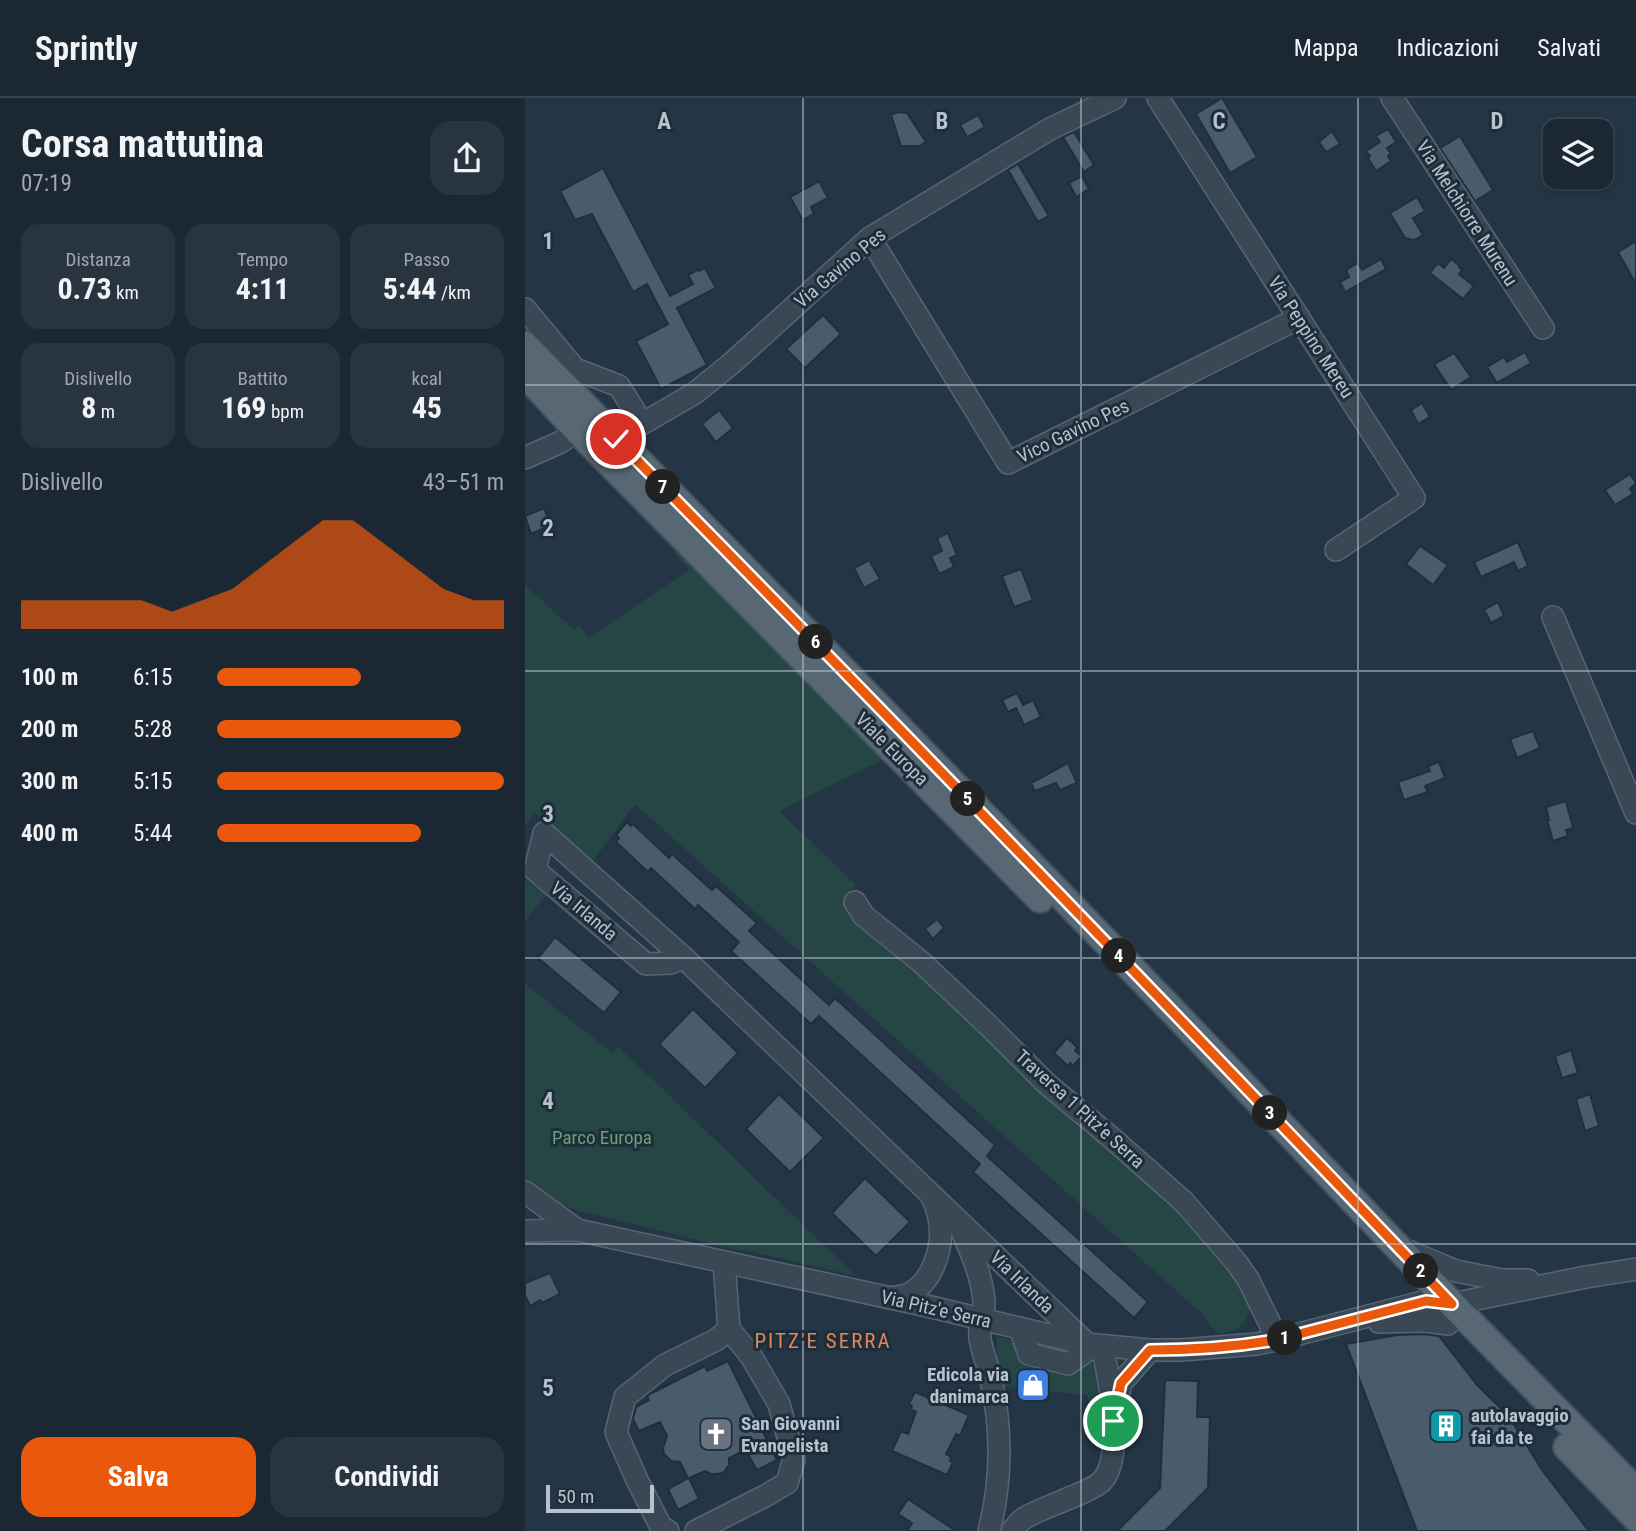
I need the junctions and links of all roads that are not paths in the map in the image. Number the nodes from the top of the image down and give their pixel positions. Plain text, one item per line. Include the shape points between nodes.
1 (1115, 98) edge
2 (1158, 98) edge
3 (1392, 98) edge
4 (870, 238) junction
5 (525, 309) edge
6 (1299, 318) junction
7 (1543, 328) dead end
8 (525, 345) edge
9 (525, 374) edge
10 (642, 423) junction
11 (577, 430) junction
12 (616, 439) junction
13 (525, 458) edge
14 (1336, 550) dead end
15 (1553, 617) dead end
16 (1636, 813) edge
17 (855, 902) dead end
18 (684, 958) junction
19 (525, 1192) edge
20 (932, 1195) junction
21 (958, 1220) junction
22 (525, 1230) edge
23 (577, 1230) junction
24 (1397, 1246) junction
25 (724, 1262) junction
26 (1636, 1269) edge
27 (1586, 1278) junction
28 (890, 1298) junction
29 (1426, 1301) junction
30 (1450, 1314) junction
31 (981, 1319) junction
32 (1349, 1322) junction
33 (1014, 1327) junction
34 (729, 1329) junction
35 (1276, 1340) junction
36 (1094, 1345) junction
37 (1150, 1350) junction
38 (985, 1361) junction
39 (1114, 1416) junction
40 (1636, 1492) edge
41 (995, 1508) junction
42 (1636, 1518) edge
43 (1017, 1525) edge
44 (668, 1531) edge
45 (696, 1531) edge
46 (989, 1531) edge

1 - 4 street, Via Gavino Pes via 1050,129
2 - 6 street, Via Peppino Mereu
3 - 7 street, Via Melchiorre Murenu
4 - 6 street, Vico Gavino Pes via 1007,463
4 - 10 street, Via Gavino Pes via 732,363 695,393
5 - 10 street via 575,369 618,386
6 - 14 street, Via Peppino Mereu via 1414,498
8 - 12 main road, Viale Europa
9 - 11 main road, Viale Europa
10 - 12 street, Via Gavino Pes
11 - 13 street
11 - 29 main road, Viale Europa via 1121,981
12 - 24 main road, Viale Europa
15 - 16 street
17 - 35 street, Traversa 1 Pitz'e Serra via 864,916 920,961 1047,1084 1184,1202 1248,1279
18 - 18 street, Via Irlanda via 624,905 544,833 535,870 646,964
18 - 20 street, Via Irlanda
19 - 23 street
20 - 21 street, Via Irlanda
20 - 28 street via 940,1225 933,1268 910,1294
21 - 31 street, Via Irlanda via 977,1267 984,1303
21 - 36 street, Via Irlanda
22 - 23 street, Via Pitz'e Serra
23 - 25 street, Via Pitz'e Serra
24 - 27 street, Via Pitz'e Serra via 1456,1271 1502,1280
24 - 30 main road, Viale Europa
25 - 28 street, Via Pitz'e Serra
25 - 34 street
26 - 27 street, Via Pitz'e Serra
27 - 30 street, Via Pitz'e Serra
28 - 31 street, Via Pitz'e Serra
29 - 30 main road, Viale Europa
29 - 32 street, Via Pitz'e Serra
30 - 32 street, Via Pitz'e Serra via 1425,1321
30 - 40 main road, Viale Europa
30 - 42 main road, Viale Europa
31 - 33 street, Via Pitz'e Serra
31 - 38 street, Via Irlanda
32 - 35 street, Via Pitz'e Serra
33 - 36 street, Via Pitz'e Serra
33 - 38 street via 993,1344
34 - 44 street via 665,1365 625,1397 616,1432 661,1527
34 - 45 street via 779,1404 794,1459 787,1483
35 - 37 street, Via Pitz'e Serra
36 - 37 street, Via Pitz'e Serra
36 - 39 street via 1108,1370
37 - 39 street via 1121,1383
38 - 41 street, Via Irlanda via 999,1432
39 - 43 street via 1113,1455 1101,1482
41 - 43 street
41 - 46 street, Via Irlanda

